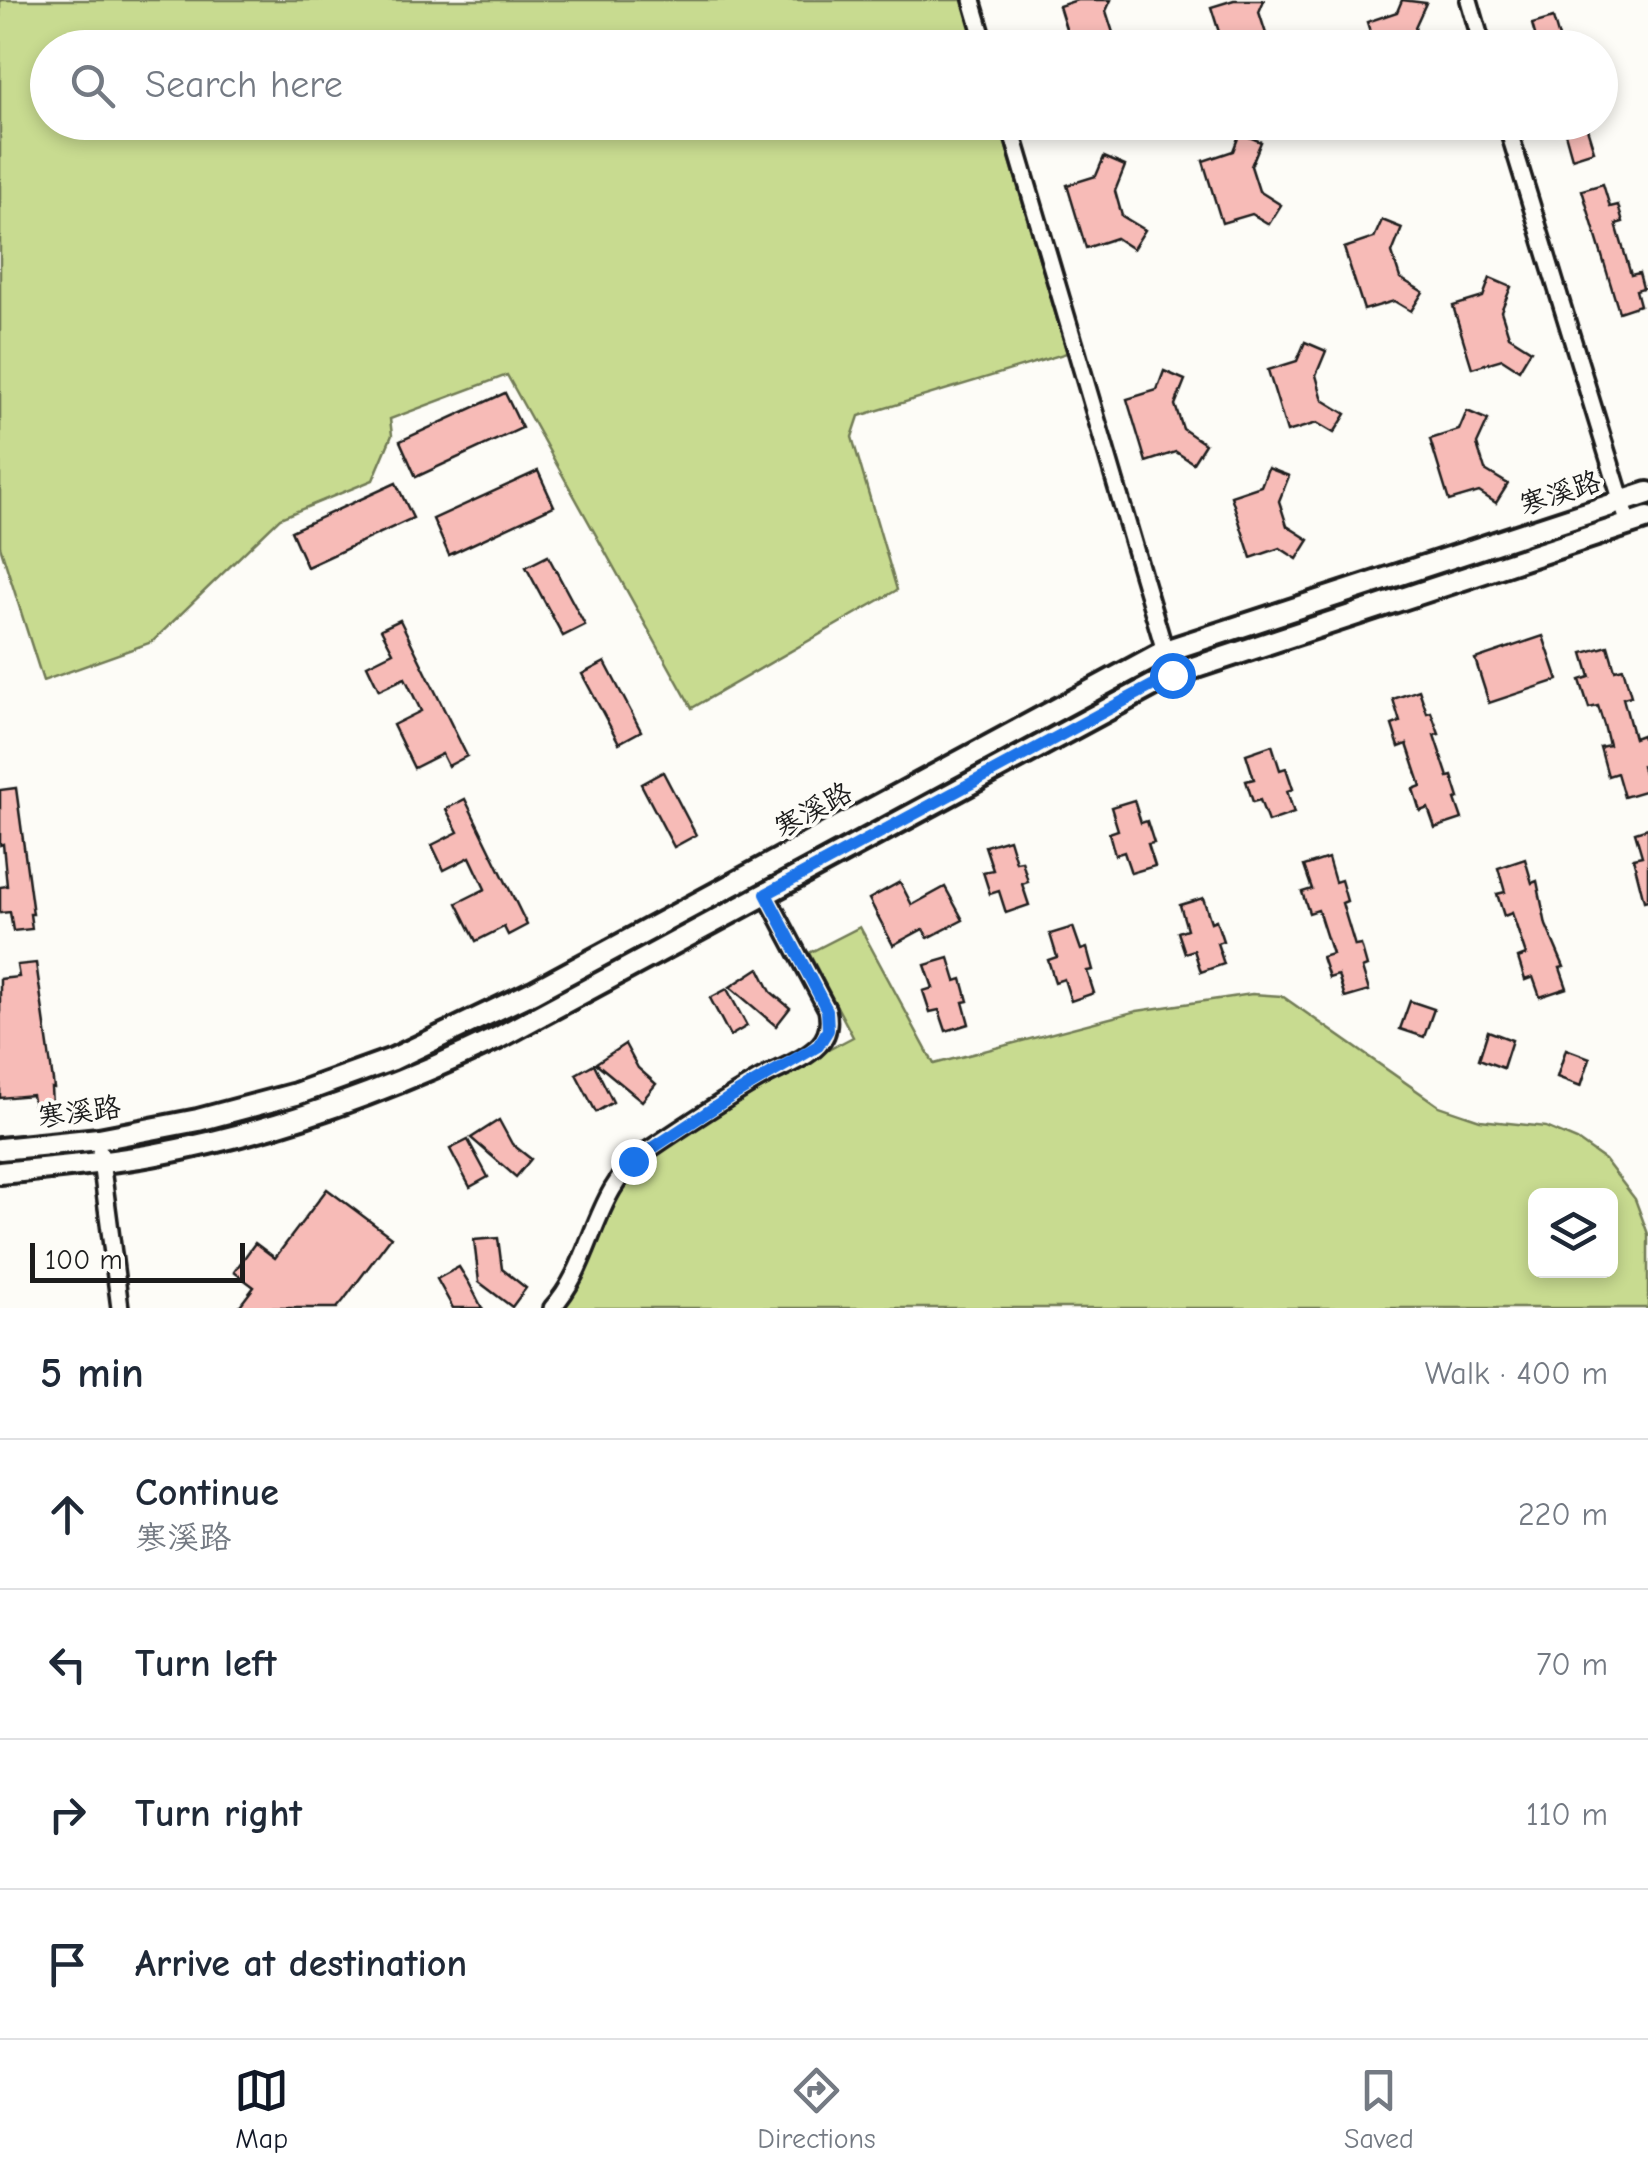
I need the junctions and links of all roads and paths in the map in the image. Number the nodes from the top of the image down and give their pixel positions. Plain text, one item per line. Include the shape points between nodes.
1 (972, 0) edge
2 (1469, 0) edge
3 (981, 30) edge
4 (1478, 30) edge
5 (1013, 140) edge
6 (1511, 140) edge
7 (1648, 493) edge
8 (1622, 502) junction
9 (1638, 522) edge
10 (1165, 652) junction
11 (1172, 675) junction
12 (766, 894) junction
13 (98, 1139) junction
14 (0, 1149) edge
15 (102, 1163) junction
16 (0, 1173) edge
17 (120, 1308) edge
18 (552, 1308) edge

1 - 3 street
2 - 4 street
5 - 10 street
6 - 8 street
7 - 8 main road, 寒溪路
8 - 9 street
8 - 10 main road, 寒溪路
9 - 11 main road, 寒溪路
10 - 11 street
10 - 13 main road, 寒溪路 via 440,1039 248,1108
11 - 12 main road, 寒溪路
12 - 15 main road, 寒溪路 via 402,1082 254,1132
12 - 18 street via 827,1010 826,1036 633,1161
13 - 14 main road, 寒溪路
13 - 15 street
15 - 16 main road, 寒溪路
15 - 17 street

